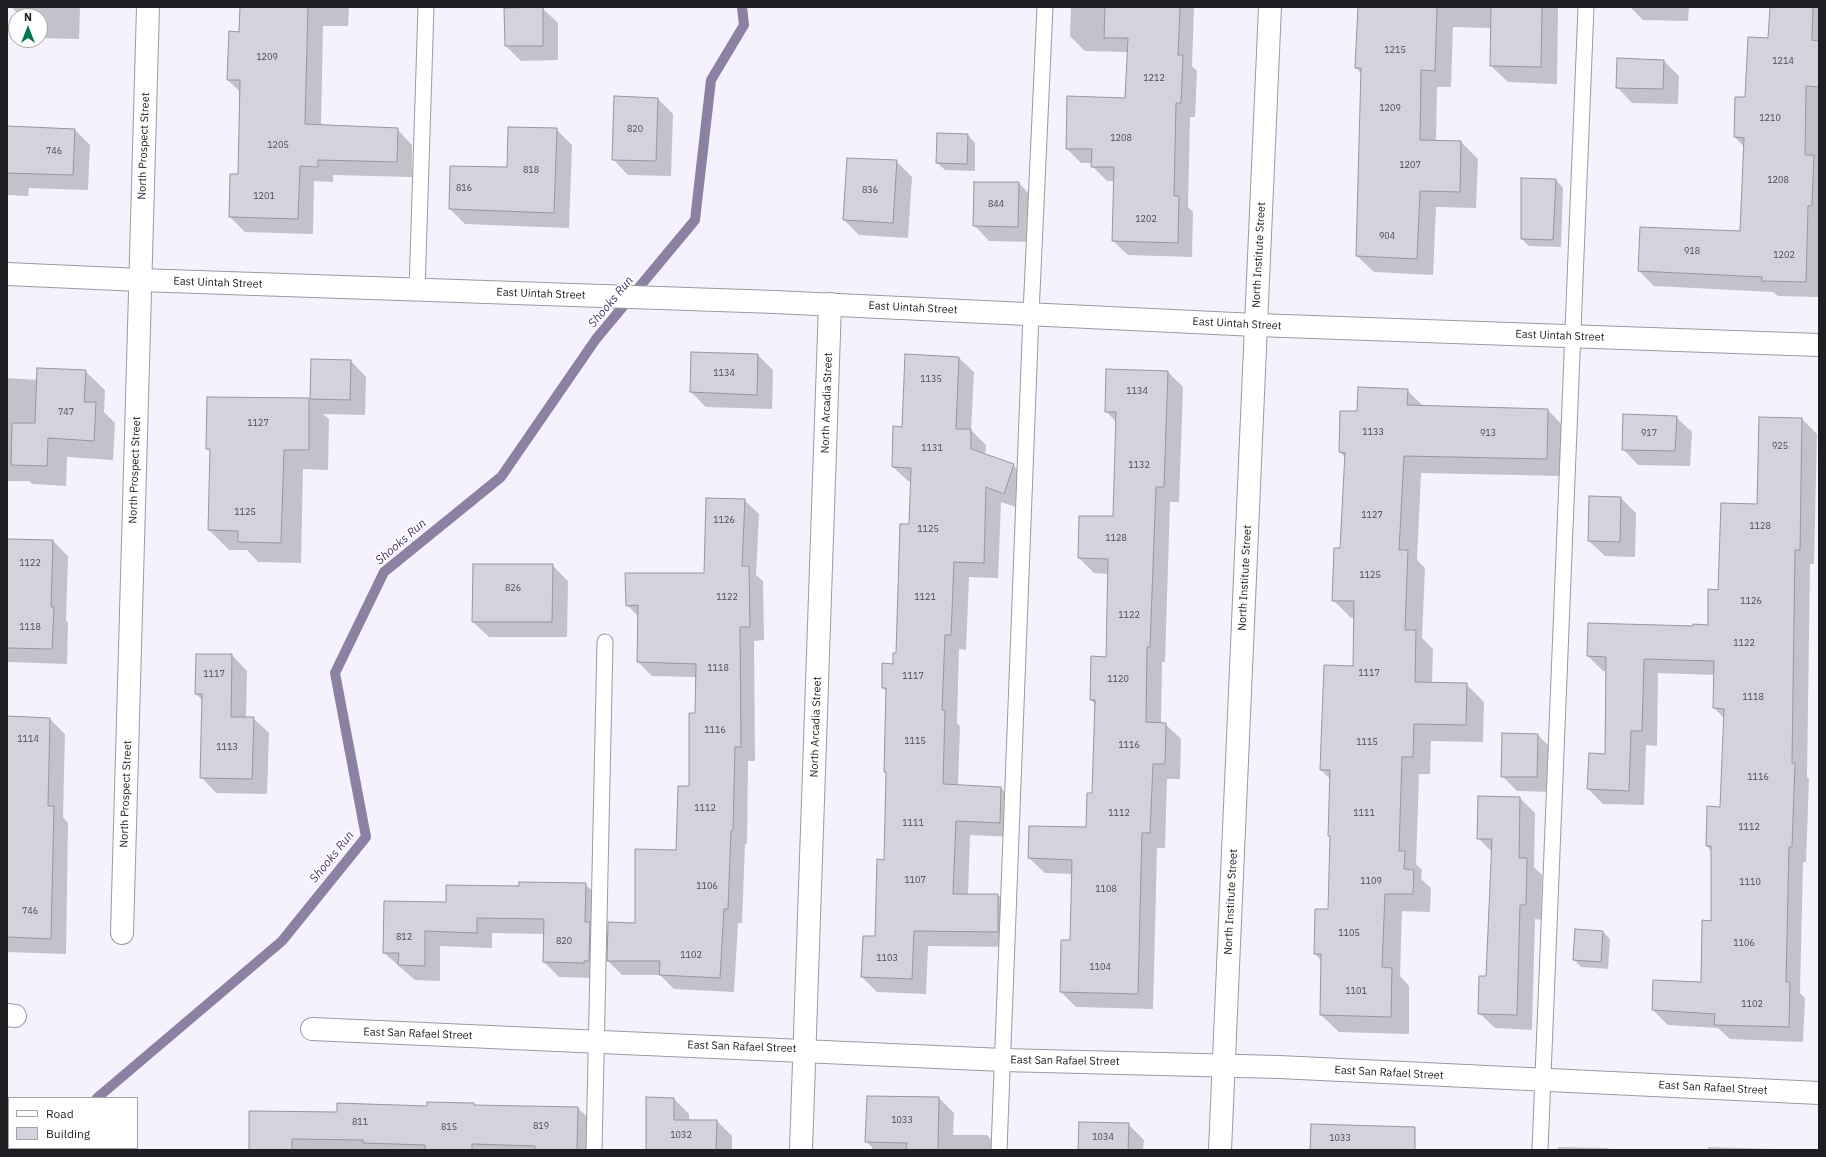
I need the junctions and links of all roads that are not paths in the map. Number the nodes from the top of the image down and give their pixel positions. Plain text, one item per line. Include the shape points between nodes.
1 (148, 7) edge
2 (426, 7) edge
3 (1045, 7) edge
4 (1270, 7) edge
5 (1586, 7) edge
6 (7, 274) edge
7 (140, 280) junction
8 (425, 290) junction
9 (830, 304) junction
10 (1031, 314) junction
11 (1256, 325) junction
12 (1572, 336) junction
13 (1819, 345) edge
14 (605, 642) dead end
15 (122, 933) dead end
16 (312, 1029) dead end
17 (596, 1041) junction
18 (805, 1050) junction
19 (1003, 1060) junction
20 (1224, 1065) junction
21 (1542, 1080) junction
22 (1819, 1093) edge
23 (594, 1150) edge
24 (800, 1150) edge
25 (999, 1150) edge
26 (1220, 1150) edge
27 (1540, 1150) edge

1 - 7 street, North Prospect Street
2 - 8 lane
3 - 10 lane
4 - 11 street, North Institute Street
5 - 12 lane
6 - 7 street, East Uintah Street
7 - 8 street, East Uintah Street
7 - 15 street, North Prospect Street
8 - 9 street, East Uintah Street
9 - 10 street, East Uintah Street
9 - 18 street, North Arcadia Street
10 - 11 street, East Uintah Street
10 - 19 lane
11 - 12 street, East Uintah Street
11 - 20 street, North Institute Street
12 - 13 street, East Uintah Street
12 - 21 lane
14 - 17 lane
16 - 17 street, East San Rafael Street
17 - 18 street, East San Rafael Street
17 - 23 lane
18 - 19 street, East San Rafael Street
18 - 24 street, North Arcadia Street
19 - 20 street, East San Rafael Street
19 - 25 lane
20 - 21 street, East San Rafael Street
20 - 26 street, North Institute Street
21 - 22 street, East San Rafael Street
21 - 27 lane

